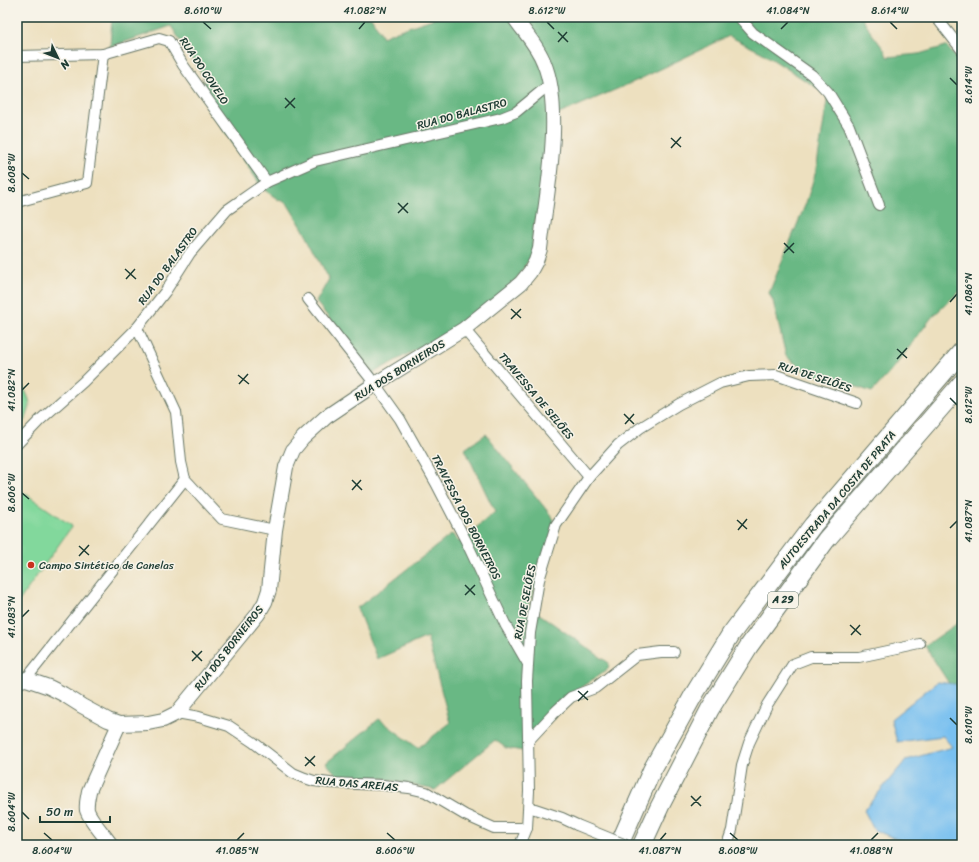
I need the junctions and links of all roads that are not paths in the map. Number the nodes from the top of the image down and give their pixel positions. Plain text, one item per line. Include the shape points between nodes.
1 (514, 17) edge
2 (739, 17) edge
3 (936, 17) edge
4 (962, 50) edge
5 (103, 54) junction
6 (17, 56) edge
7 (550, 84) junction
8 (267, 182) junction
9 (17, 202) edge
10 (879, 205) dead end
11 (308, 299) dead end
12 (137, 328) junction
13 (464, 329) junction
14 (962, 351) edge
15 (962, 383) edge
16 (375, 384) junction
17 (856, 403) dead end
18 (17, 444) edge
19 (589, 477) junction
20 (185, 479) junction
21 (275, 530) junction
22 (920, 644) dead end
23 (674, 652) dead end
24 (528, 664) junction
25 (22, 680) edge
26 (177, 713) junction
27 (119, 724) junction
28 (529, 740) junction
29 (528, 807) junction
30 (527, 828) junction
31 (111, 845) edge
32 (520, 845) edge
33 (619, 845) edge
34 (626, 845) edge
35 (642, 845) edge
36 (727, 845) edge

1 - 7 street, RUA DOS BORNEIROS via 541,56
2 - 10 street via 753,33 812,75 828,92 849,126
3 - 4 street
5 - 6 street, RUA DO COVELO
5 - 8 street, RUA DO COVELO via 159,38 169,41
5 - 9 street via 87,183
7 - 8 street, RUA DO BALASTRO via 516,112 501,118 315,161
7 - 13 street, RUA DOS BORNEIROS via 553,112 550,169 540,249 536,261 521,283
8 - 12 street, RUA DO BALASTRO via 227,210 190,253 165,292
11 - 16 street, TRAVESSA DOS BORNEIROS
12 - 18 street, RUA DO BALASTRO
12 - 20 street via 176,412
13 - 16 street, RUA DOS BORNEIROS
13 - 19 street, TRAVESSA DE SELÕES
14 - 33 highway, AUTOESTRADA DA COSTA DE PRATA / A 29 via 812,525 731,634 652,770
15 - 35 highway, AUTOESTRADA DA COSTA DE PRATA / A 29 via 826,540 749,646 710,709
16 - 21 street, RUA DOS BORNEIROS via 326,418 293,450 286,467
16 - 24 street, TRAVESSA DOS BORNEIROS via 400,419 436,483 506,626
17 - 19 street, RUA DE SELÕES via 776,375 749,376 720,383 640,428 618,445
19 - 24 street, RUA DE SELÕES via 556,525 539,580 530,633
20 - 21 street via 222,519
20 - 25 street
21 - 26 street, RUA DOS BORNEIROS via 269,590 265,602
22 - 36 street via 859,658 811,657 793,664 767,705 749,743 742,765 732,830
23 - 28 street via 638,655 595,688 571,697
24 - 28 street, RUA DE SELÕES
25 - 27 street via 49,687
26 - 27 street via 163,720 148,723
26 - 30 street, RUA DAS AREIAS via 229,726 293,773 314,781 409,788 426,792 465,815 494,828
27 - 31 street via 86,803 91,818
28 - 29 street, RUA DE SELÕES
29 - 30 street, RUA DE SELÕES
29 - 34 street, bridge via 562,818
30 - 32 street, RUA DE SELÕES

